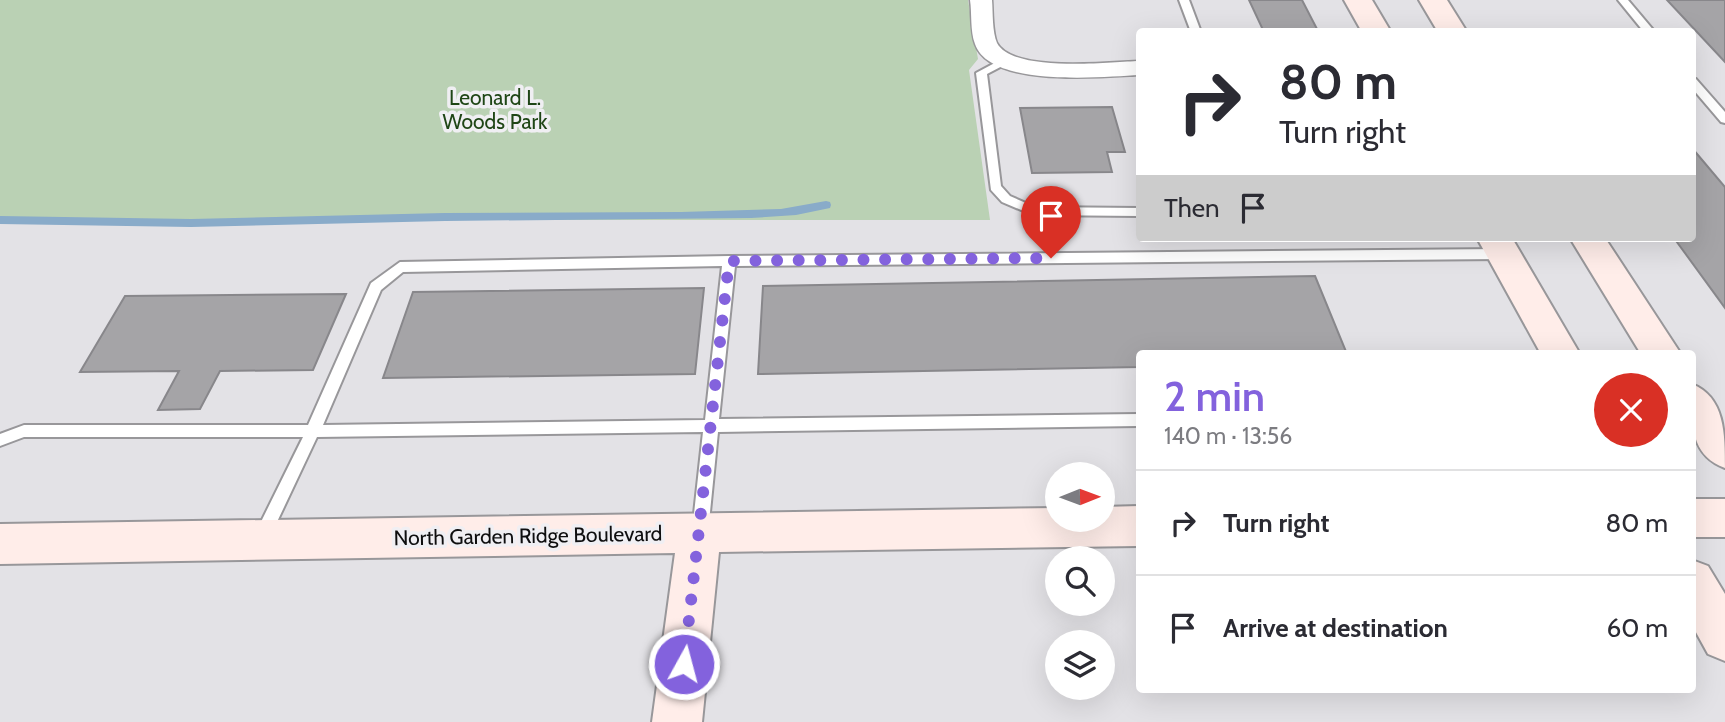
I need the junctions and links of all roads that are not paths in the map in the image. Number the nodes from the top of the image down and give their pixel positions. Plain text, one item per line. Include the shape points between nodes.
1 (981, 0) edge
2 (1184, 0) edge
3 (1358, 0) edge
4 (1433, 0) edge
5 (1623, 0) edge
6 (1194, 28) edge
7 (1375, 28) edge
8 (1450, 28) edge
9 (1647, 28) edge
10 (1004, 61) junction
11 (1136, 68) edge
12 (1696, 85) edge
13 (1725, 119) edge
14 (1136, 212) edge
15 (1590, 242) edge
16 (1499, 246) edge
17 (729, 261) junction
18 (1559, 350) edge
19 (1659, 350) edge
20 (1696, 406) edge
21 (1136, 420) edge
22 (712, 425) junction
23 (313, 431) junction
24 (0, 440) edge
25 (1725, 450) edge
26 (1696, 518) edge
27 (1725, 518) edge
28 (1136, 526) edge
29 (699, 533) junction
30 (261, 540) junction
31 (0, 544) edge
32 (1696, 588) edge
33 (1725, 638) edge
34 (677, 722) edge

1 - 10 street via 986,44
2 - 6 lane
3 - 7 main road
4 - 8 main road
5 - 9 lane
10 - 11 street via 1049,69
10 - 14 lane via 981,73 996,187 1006,199 1032,211
12 - 13 lane
15 - 19 main road
16 - 17 lane
16 - 18 main road
17 - 22 lane
17 - 23 lane via 400,267 376,287
20 - 25 main road
21 - 22 lane
22 - 23 lane
22 - 29 lane
23 - 24 lane via 24,431
23 - 30 lane
26 - 27 main road
28 - 29 main road, North Garden Ridge Boulevard
29 - 30 main road, North Garden Ridge Boulevard
29 - 34 main road
30 - 31 main road, North Garden Ridge Boulevard
32 - 33 main road

